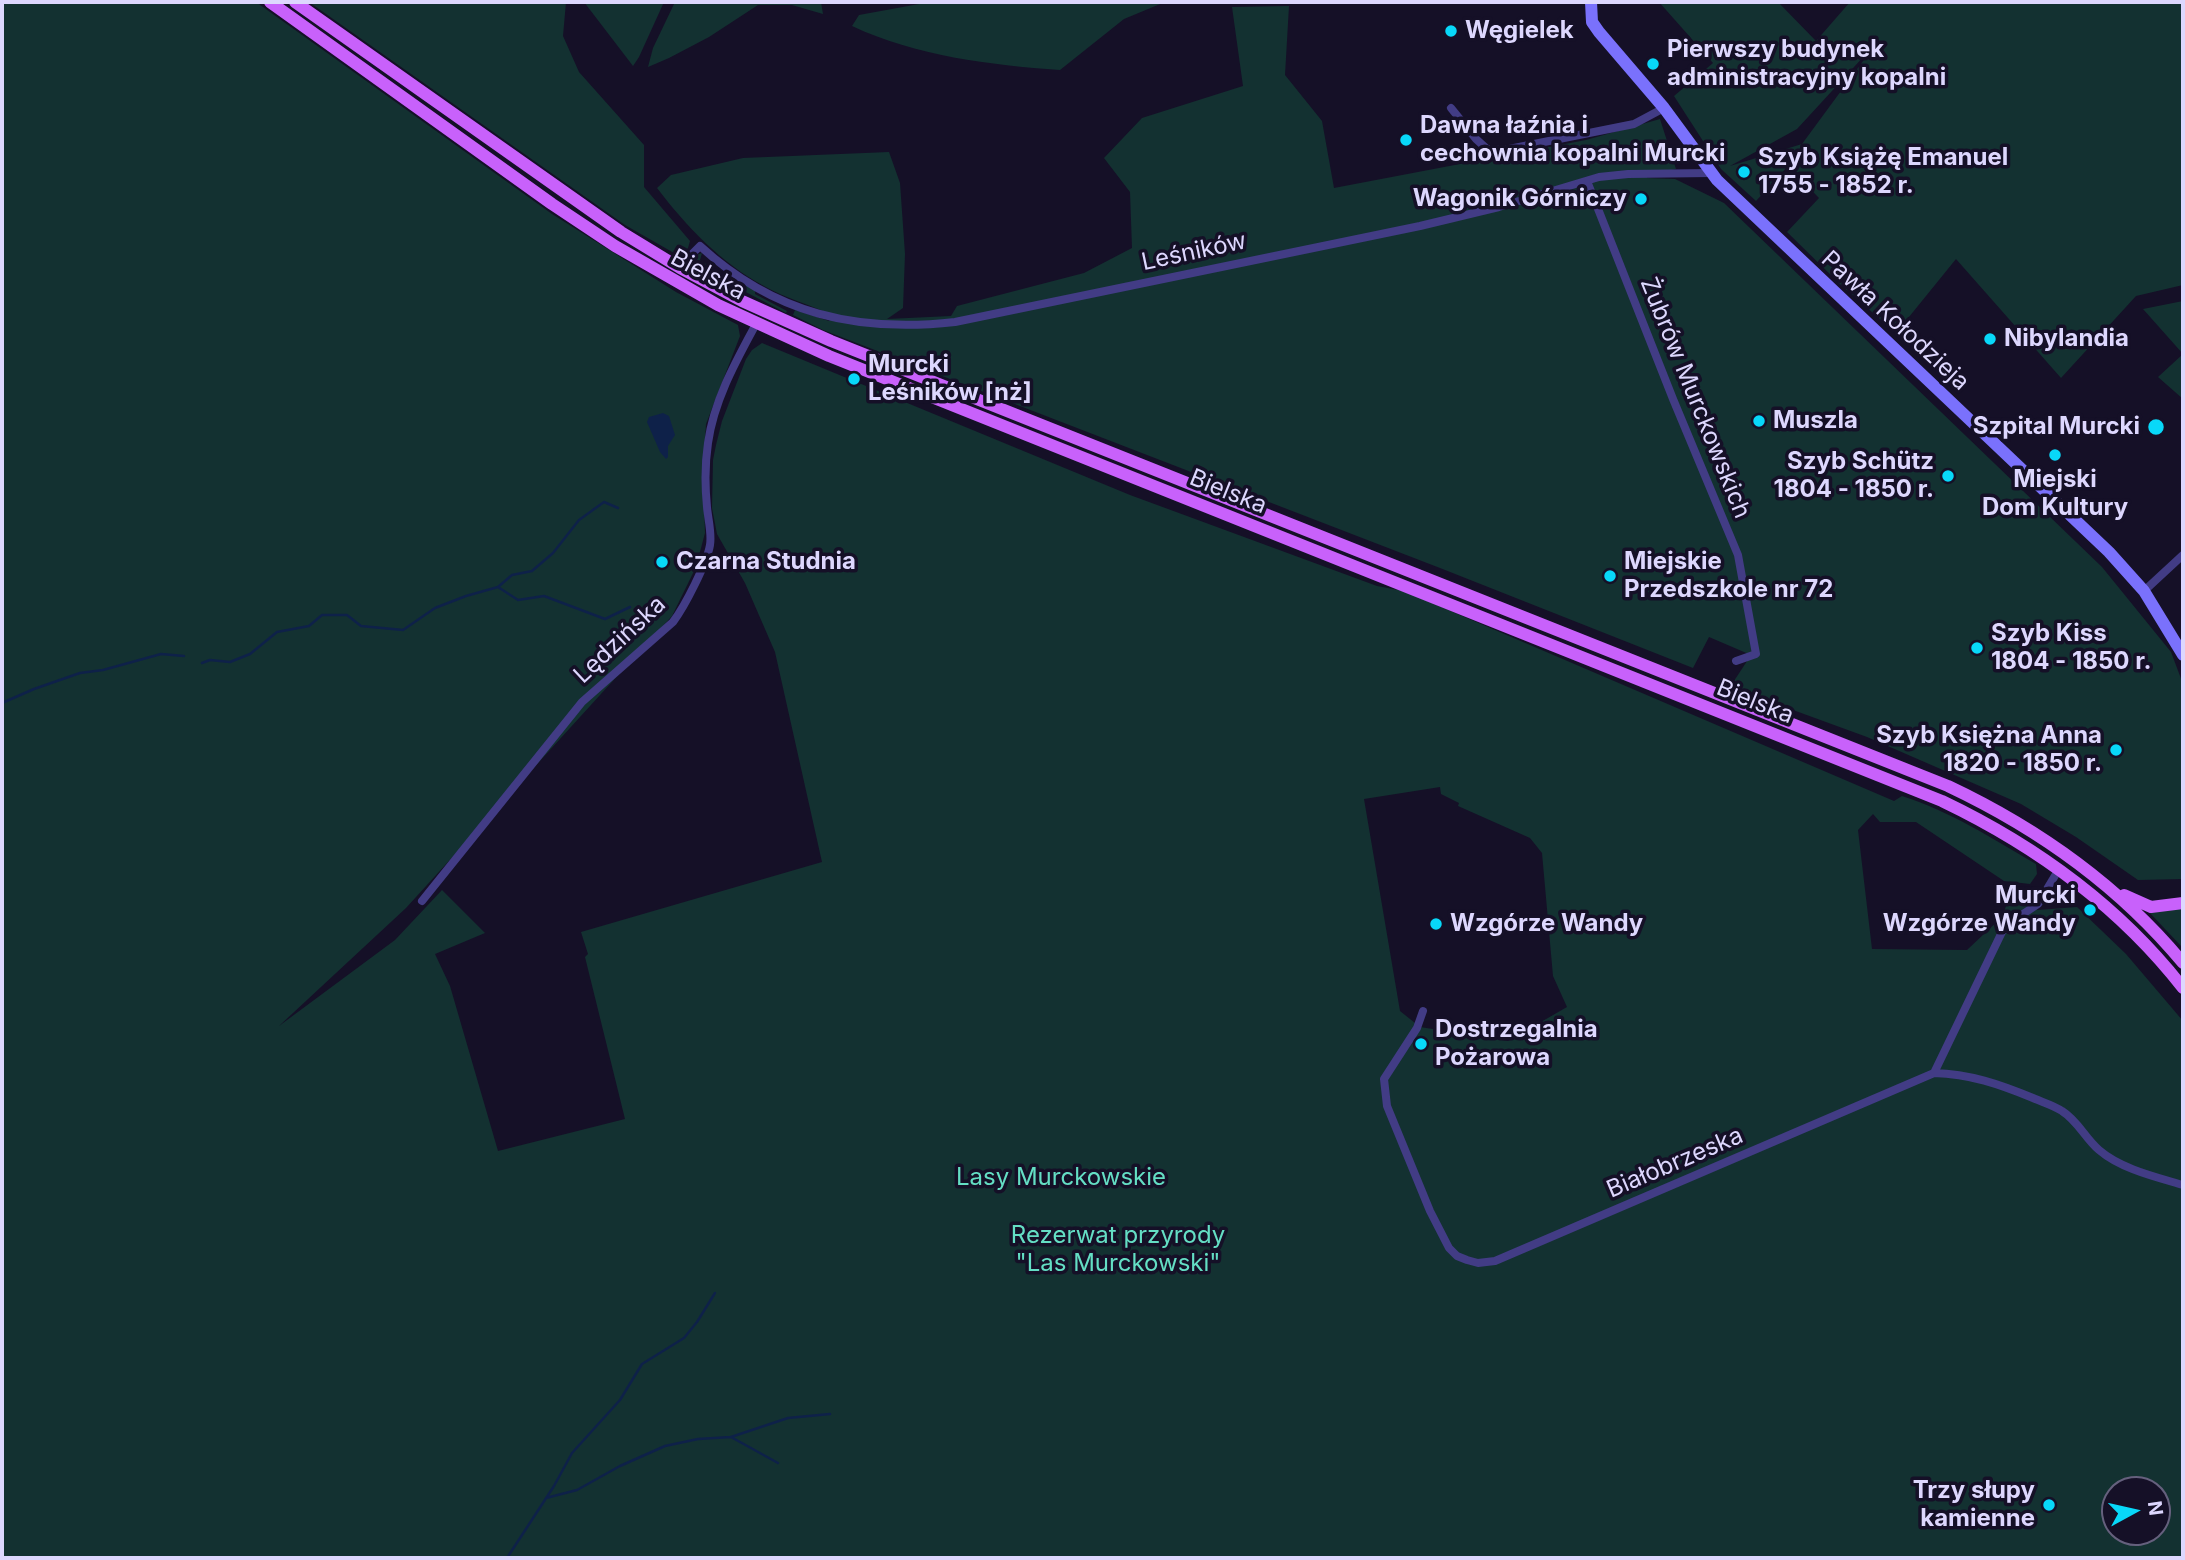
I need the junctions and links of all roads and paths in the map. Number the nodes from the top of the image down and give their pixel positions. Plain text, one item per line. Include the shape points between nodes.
1 (270, 2) edge
2 (295, 2) edge
3 (1590, 6) edge
4 (1451, 108) dead end
5 (1664, 108) junction
6 (1711, 173) junction
7 (1587, 181) junction
8 (679, 267) junction
9 (756, 324) junction
10 (2183, 555) edge
11 (2144, 591) junction
12 (2183, 655) edge
13 (1736, 661) dead end
14 (2059, 869) junction
15 (2096, 878) junction
16 (422, 901) dead end
17 (2183, 903) edge
18 (2183, 963) edge
19 (2183, 988) edge
20 (1423, 1010) dead end
21 (1934, 1073) junction
22 (2183, 1185) edge

1 - 9 main road, Bielska via 615,246
2 - 8 main road, Bielska via 561,192
3 - 5 street, Pawła Kołodzieja via 1599,32
4 - 5 street via 1487,149 1509,149 1634,124
5 - 6 street, Pawła Kołodzieja
6 - 7 street, Leśników via 1628,173
6 - 11 street, Pawła Kołodzieja via 2068,512
7 - 8 street, Leśników via 1430,223 930,325 882,326 820,316 758,288 700,246
7 - 13 street, Żubrów Murckowskich via 1738,555 1756,654
8 - 15 main road, Bielska via 831,341 1922,775 1990,807
9 - 14 main road, Bielska via 1916,789 2002,832
9 - 16 street, Lędzińska via 713,416 707,482 711,543 682,609 582,702
10 - 11 street
11 - 12 street, Pawła Kołodzieja
14 - 19 main road, Bielska via 2123,922
14 - 21 street via 2038,904 2002,932
15 - 17 main road via 2140,904
15 - 18 main road, Bielska
20 - 21 street, Białobrzeska via 1418,1028 1384,1079 1387,1106 1449,1248 1478,1263 1495,1261
21 - 22 street via 1991,1081 2060,1109 2098,1149 2117,1161

